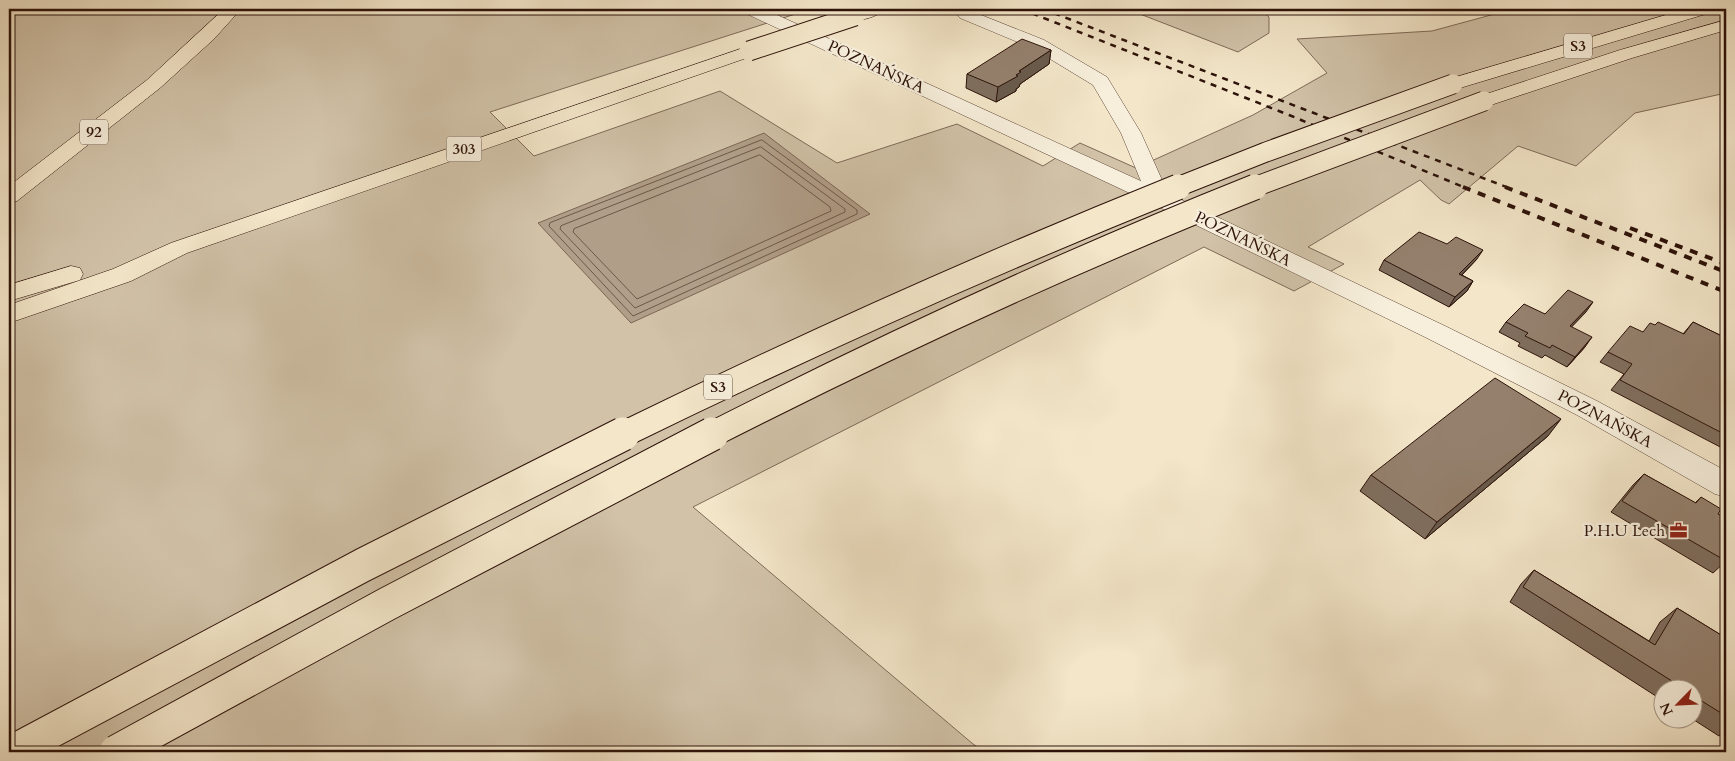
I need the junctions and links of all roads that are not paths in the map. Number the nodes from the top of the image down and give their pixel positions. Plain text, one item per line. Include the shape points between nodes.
1 (233, 9) edge
2 (751, 9) edge
3 (876, 9) edge
4 (1703, 9) edge
5 (966, 14) dead end
6 (1726, 25) edge
7 (9, 196) edge
8 (1158, 198) junction
9 (179, 248) junction
10 (9, 292) edge
11 (9, 314) edge
12 (1726, 485) edge
13 (12, 752) edge
14 (116, 752) edge

1 - 7 main road, 92 via 177,64
2 - 8 street, POZNAŃSKA
3 - 9 main road, 303, bridge
4 - 13 main road, S3, bridge via 1380,109 1203,176 993,262 727,383 475,507 295,599
5 - 8 street via 1038,44 1100,81 1131,133
6 - 14 main road, S3, bridge via 1484,101 1325,159 1021,286 752,414 490,548
8 - 12 street, POZNAŃSKA via 1587,408
9 - 10 main road, 303 via 118,258
9 - 11 main road, 303 via 122,276

